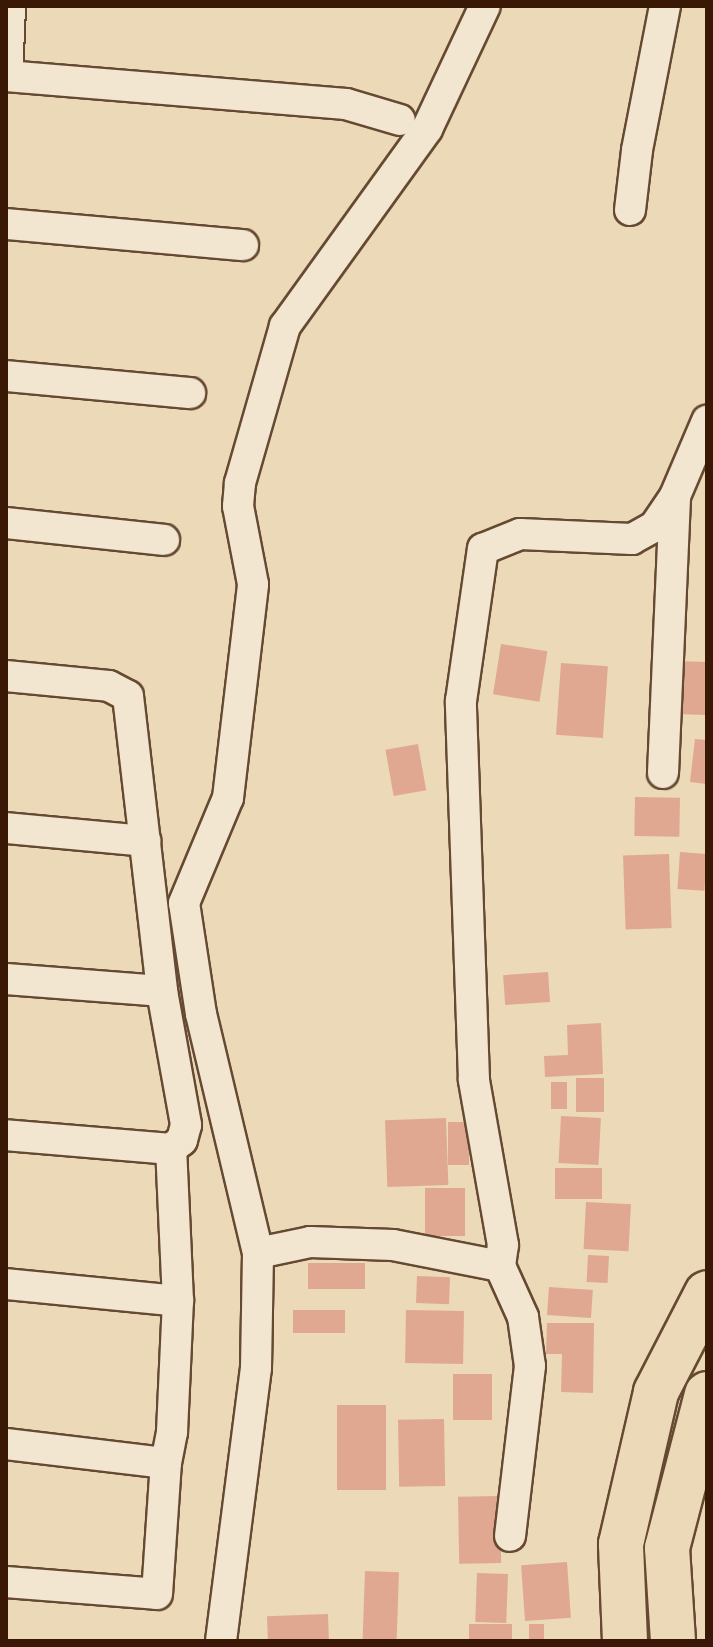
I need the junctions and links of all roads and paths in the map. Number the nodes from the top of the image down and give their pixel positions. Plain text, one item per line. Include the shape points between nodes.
1 (10, 6) edge
2 (485, 6) edge
3 (665, 6) edge
4 (7, 76) edge
5 (400, 120) dead end
6 (630, 210) dead end
7 (6, 224) edge
8 (243, 245) dead end
9 (6, 376) edge
10 (190, 393) dead end
11 (707, 421) edge
12 (675, 496) junction
13 (6, 523) edge
14 (164, 540) dead end
15 (6, 676) edge
16 (663, 773) dead end
17 (6, 828) edge
18 (145, 841) junction
19 (6, 979) edge
20 (162, 991) junction
21 (6, 1135) edge
22 (171, 1149) junction
23 (258, 1253) junction
24 (500, 1266) junction
25 (6, 1284) edge
26 (707, 1293) edge
27 (178, 1301) junction
28 (707, 1394) edge
29 (6, 1444) edge
30 (166, 1463) junction
31 (510, 1536) dead end
32 (6, 1582) edge
33 (221, 1641) edge
34 (625, 1641) edge
35 (673, 1641) edge

1 - 4 street
2 - 23 street via 427,129 285,326 240,483 238,506 253,584 228,798 184,903 201,1014
3 - 6 street
4 - 5 street via 346,104
7 - 8 street
9 - 10 street
11 - 12 street
12 - 16 street
12 - 24 street via 655,526 632,539 520,534 483,549 461,701 474,1080 503,1245
13 - 14 street
15 - 18 street via 109,686 128,696
17 - 18 street
18 - 20 street
19 - 20 street
20 - 22 street via 186,1125 182,1140
21 - 22 street
22 - 27 street
23 - 24 street via 310,1242 393,1245
23 - 33 street via 256,1368
24 - 31 street via 523,1317 530,1366
25 - 27 street
26 - 34 highway via 656,1392 621,1544
27 - 30 street
28 - 35 highway via 667,1548
29 - 30 street
30 - 32 street via 157,1594

